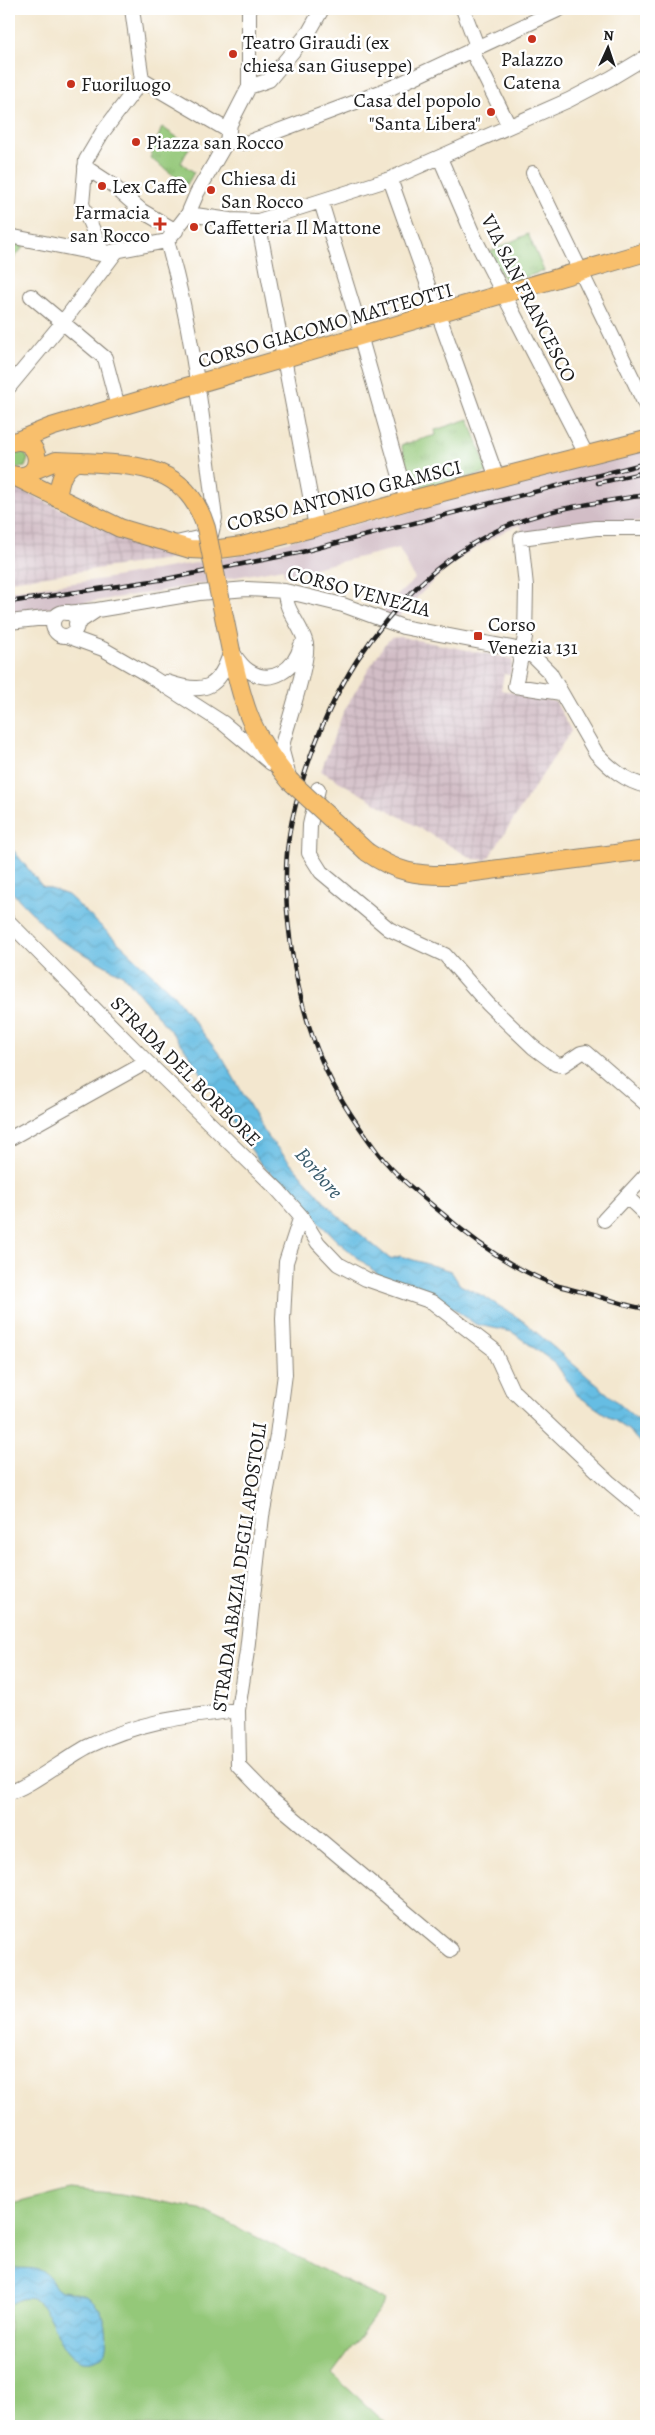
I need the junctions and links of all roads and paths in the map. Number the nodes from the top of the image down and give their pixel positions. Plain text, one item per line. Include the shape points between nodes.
1 (132, 9) edge
2 (249, 9) edge
3 (322, 9) edge
4 (463, 9) edge
5 (560, 9) edge
6 (474, 48) junction
7 (646, 57) edge
8 (142, 80) junction
9 (250, 87) junction
10 (509, 126) junction
11 (228, 136) junction
12 (440, 158) junction
13 (85, 167) junction
14 (533, 173) dead end
15 (390, 179) junction
16 (322, 202) junction
17 (188, 214) junction
18 (258, 221) junction
19 (9, 236) edge
20 (172, 236) junction
21 (646, 252) edge
22 (109, 253) junction
23 (581, 271) junction
24 (504, 294) junction
25 (31, 296) dead end
26 (437, 314) junction
27 (63, 322) junction
28 (361, 337) junction
29 (284, 358) junction
30 (11, 381) edge
31 (197, 384) junction
32 (646, 406) edge
33 (118, 407) junction
34 (646, 440) edge
35 (13, 442) edge
36 (34, 450) junction
37 (586, 454) junction
38 (56, 462) junction
39 (79, 462) junction
40 (34, 470) junction
41 (11, 475) edge
42 (497, 478) junction
43 (57, 498) junction
44 (407, 502) junction
45 (316, 528) junction
46 (646, 528) edge
47 (170, 544) junction
48 (285, 591) junction
49 (15, 622) edge
50 (66, 624) junction
51 (303, 635) junction
52 (230, 651) junction
53 (522, 651) junction
54 (150, 676) junction
55 (561, 693) junction
56 (290, 780) junction
57 (646, 786) edge
58 (318, 789) dead end
59 (646, 850) edge
60 (9, 922) edge
61 (146, 1062) junction
62 (646, 1104) edge
63 (9, 1139) edge
64 (646, 1175) edge
65 (626, 1196) junction
66 (646, 1215) edge
67 (301, 1216) junction
68 (604, 1220) dead end
69 (646, 1513) edge
70 (238, 1710) junction
71 (9, 1792) edge
72 (451, 1950) dead end

1 - 8 street
2 - 9 street
3 - 9 street via 309,32 269,80
4 - 6 street
5 - 6 street
6 - 10 street
6 - 11 street via 393,87 246,143 231,143
7 - 10 street via 569,100
8 - 11 street
8 - 13 street via 102,133
9 - 11 street via 230,124
10 - 12 street
11 - 17 street
12 - 15 street
12 - 24 street, VIA SAN FRANCESCO via 475,239
13 - 20 street
13 - 22 street via 82,204
14 - 23 street
15 - 16 street
15 - 26 street
16 - 18 street
16 - 28 street
17 - 18 street
17 - 20 street
18 - 29 street
19 - 22 street
20 - 22 street
20 - 31 street via 174,265
21 - 23 main road, CORSO GIACOMO MATTEOTTI
22 - 27 street
23 - 24 main road, CORSO GIACOMO MATTEOTTI
23 - 32 street
24 - 26 main road, CORSO GIACOMO MATTEOTTI
24 - 37 street, VIA SAN FRANCESCO
25 - 27 street
26 - 28 main road, CORSO GIACOMO MATTEOTTI
26 - 42 street
27 - 30 street
27 - 33 street via 105,358
28 - 29 main road, CORSO GIACOMO MATTEOTTI
28 - 44 street
29 - 31 main road, CORSO GIACOMO MATTEOTTI
29 - 45 street
31 - 33 main road, CORSO GIACOMO MATTEOTTI
31 - 47 street via 215,518 211,535
33 - 35 main road, CORSO GIACOMO MATTEOTTI
34 - 37 main road, CORSO ANTONIO GRAMSCI
35 - 36 main road via 28,444
36 - 38 main road
36 - 40 main road via 37,458
37 - 42 main road, CORSO ANTONIO GRAMSCI
38 - 39 main road
38 - 40 main road
39 - 43 main road via 68,467 61,477
39 - 52 main road, bridge via 153,469 188,493 206,528
40 - 41 main road via 25,477
41 - 43 main road, CORSO ANTONIO GRAMSCI
42 - 44 main road, CORSO ANTONIO GRAMSCI
43 - 47 main road, CORSO ANTONIO GRAMSCI via 120,528
44 - 45 main road, CORSO ANTONIO GRAMSCI
45 - 47 main road, CORSO ANTONIO GRAMSCI via 212,550
46 - 53 street via 588,529 521,538 526,586
48 - 50 street, CORSO VENEZIA via 247,589 200,593 96,610
48 - 51 street via 286,605
48 - 53 street, CORSO VENEZIA via 343,605 403,627
49 - 50 street, CORSO VENEZIA
50 - 54 street
51 - 52 street via 296,659 280,674 269,676 249,671
51 - 56 street via 306,653 282,751
52 - 54 street via 219,680 204,688 185,689
52 - 56 main road via 240,696 252,726 267,752
53 - 55 street, CORSO VENEZIA via 541,662
53 - 55 street via 515,686
54 - 56 street via 222,724
55 - 57 street, CORSO VENEZIA via 605,763 630,781
56 - 59 main road, bridge via 367,852 386,865 403,871 428,875 460,874
58 - 62 street via 310,825 309,853 321,872 389,928 445,955 488,1004 556,1064 563,1065 586,1052
60 - 61 street, STRADA DEL BORBORE
61 - 63 street
61 - 67 street, STRADA DEL BORBORE via 206,1117
64 - 65 street
65 - 66 street
65 - 68 street
67 - 69 street, STRADA DEL BORBORE via 318,1244 338,1264 366,1279 432,1302 493,1349 512,1390
67 - 70 street, STRADA ABAZIA DEGLI APOSTOLI via 286,1262 285,1374 262,1516
70 - 71 street via 168,1718 127,1729 87,1747
70 - 72 street, STRADA ABAZIA DEGLI APOSTOLI via 239,1766 271,1799

